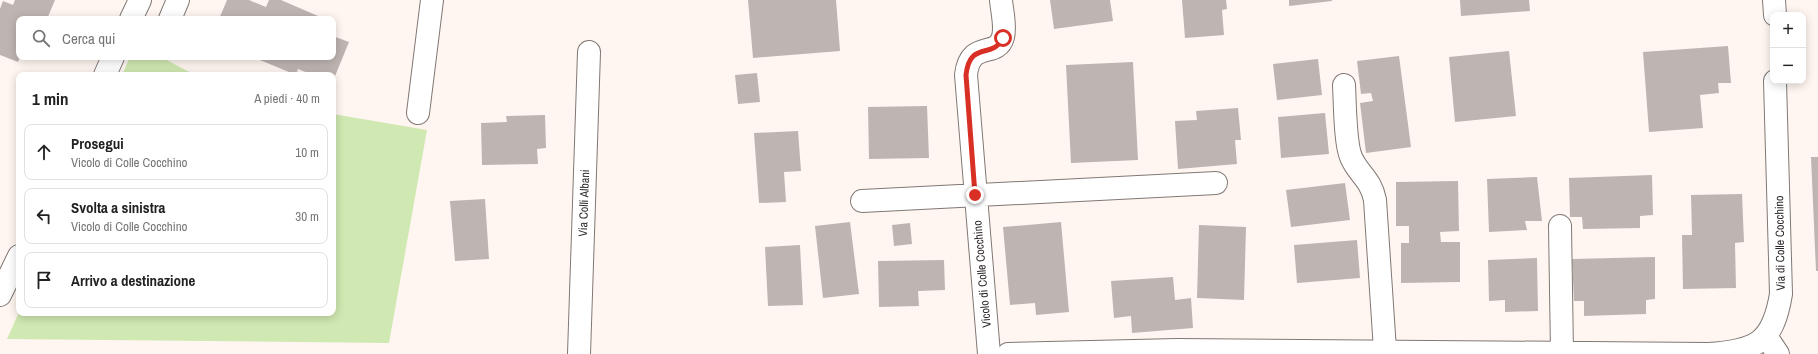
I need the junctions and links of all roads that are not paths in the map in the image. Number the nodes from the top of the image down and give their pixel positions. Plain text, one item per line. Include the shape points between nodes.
1 (140, 0) edge
2 (178, 0) edge
3 (432, 0) edge
4 (1001, 0) edge
5 (1774, 0) edge
6 (1775, 12) edge
7 (132, 16) edge
8 (171, 16) edge
9 (589, 52) dead end
10 (112, 60) edge
11 (106, 72) edge
12 (1775, 84) edge
13 (1344, 85) dead end
14 (418, 113) dead end
15 (1216, 183) dead end
16 (975, 195) junction
17 (862, 201) dead end
18 (1560, 226) dead end
19 (16, 262) edge
20 (0, 296) edge
21 (1766, 336) junction
22 (1385, 350) junction
23 (1176, 352) edge
24 (1562, 352) junction
25 (579, 354) edge
26 (989, 354) edge
27 (1008, 354) edge
28 (1778, 354) edge

1 - 7 street
2 - 8 street
3 - 14 street
4 - 16 street, Vicolo di Colle Cocchino via 1004,30 1000,44 978,52 971,57 967,65
5 - 6 street
9 - 25 street, Via Colli Albani
10 - 11 street
12 - 21 street, Via di Colle Cocchino via 1782,281 1776,318
13 - 22 street via 1350,155 1368,181 1375,200
15 - 16 street
16 - 17 street
16 - 26 street, Vicolo di Colle Cocchino
18 - 24 street
19 - 20 street
21 - 24 street, Via di Colle Cocchino via 1745,349 1722,353
21 - 28 street
22 - 23 street, Via di Colle Cocchino
22 - 24 street, Via di Colle Cocchino
23 - 27 street, Via di Colle Cocchino

